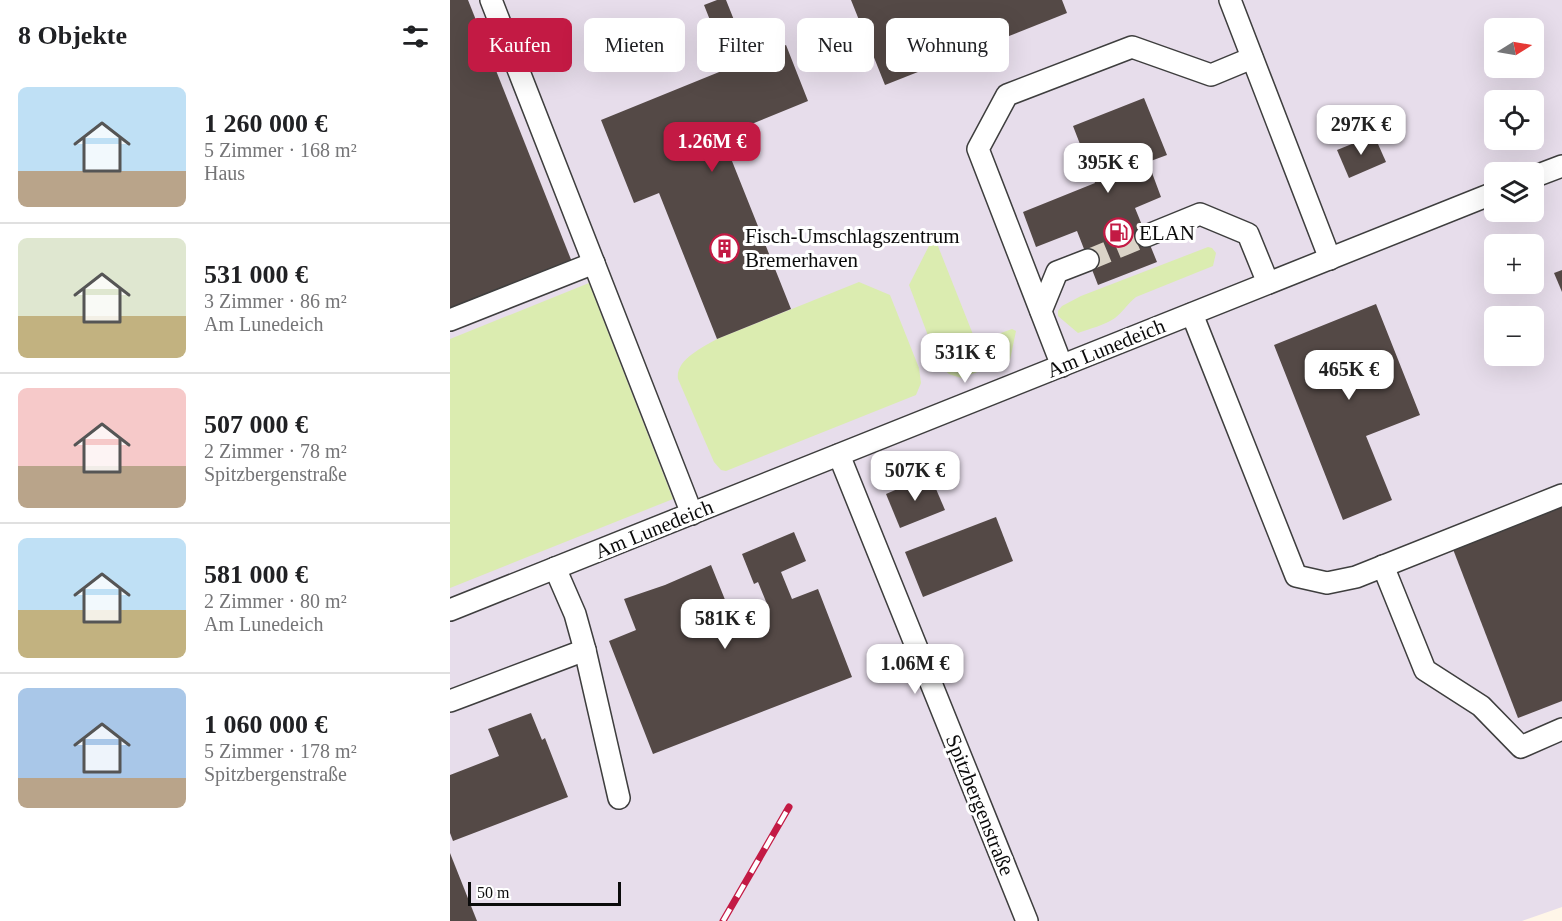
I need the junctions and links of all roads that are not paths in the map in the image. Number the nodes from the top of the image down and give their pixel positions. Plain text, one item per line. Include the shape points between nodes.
1 (491, 0) edge
2 (1230, 0) edge
3 (1252, 58) junction
4 (1562, 166) edge
5 (1544, 173) edge
6 (1484, 197) edge
7 (1146, 236) tunnel mouth
8 (1330, 259) junction
9 (1088, 260) tunnel mouth
10 (594, 263) junction
11 (1268, 283) junction
12 (1041, 311) junction
13 (1192, 314) junction
14 (450, 320) edge
15 (1062, 366) junction
16 (839, 455) junction
17 (1562, 495) edge
18 (692, 513) junction
19 (1383, 566) junction
20 (555, 568) junction
21 (450, 610) edge
22 (585, 650) junction
23 (450, 701) edge
24 (1562, 729) edge
25 (619, 798) dead end
26 (1027, 921) edge

1 - 10 street
2 - 3 street
3 - 8 street
3 - 12 street via 1211,75 1132,47 1007,95 978,149
4 - 5 street
6 - 8 street, Am Lunedeich
7 - 11 street via 1200,214 1248,234
8 - 11 street, Am Lunedeich
9 - 12 street via 1057,272
10 - 14 street
10 - 18 street
11 - 13 street, Am Lunedeich
12 - 15 street
13 - 15 street, Am Lunedeich
13 - 19 street via 1296,576 1327,583
15 - 16 street, Am Lunedeich
16 - 18 street, Am Lunedeich
16 - 26 street, Spitzbergenstraße
17 - 19 street
18 - 20 street, Am Lunedeich
19 - 24 street via 1425,670 1481,706 1521,747
20 - 21 street, Am Lunedeich
20 - 22 street
22 - 23 street
22 - 25 street

